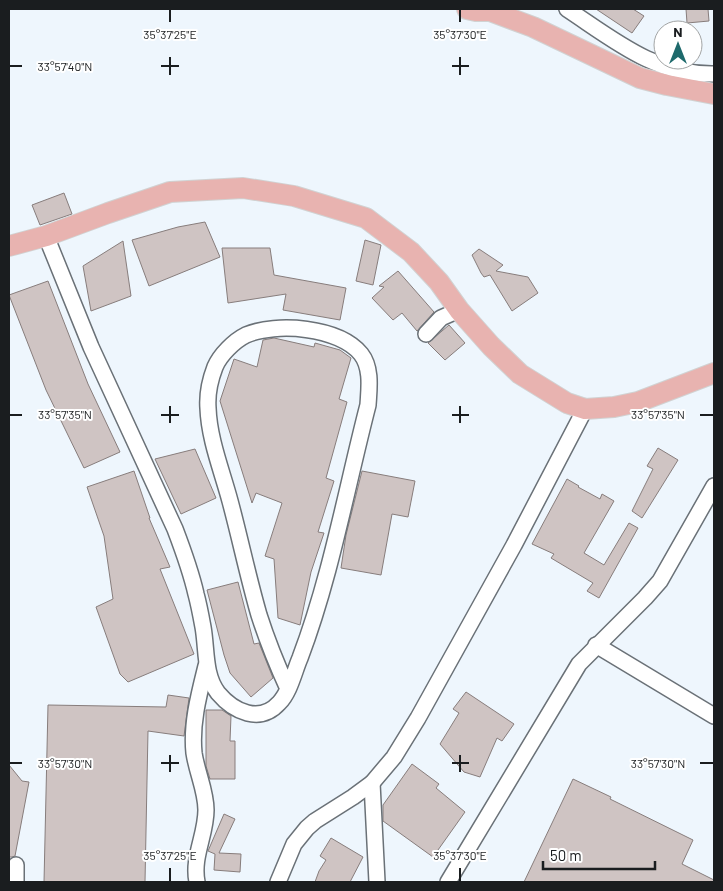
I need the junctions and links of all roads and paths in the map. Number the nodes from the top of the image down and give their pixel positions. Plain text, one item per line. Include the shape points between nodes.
1 (567, 9) edge
2 (471, 10) edge
3 (714, 74) edge
4 (713, 100) edge
5 (46, 236) junction
6 (9, 246) edge
7 (459, 310) junction
8 (426, 334) dead end
9 (714, 373) edge
10 (585, 409) junction
11 (714, 486) edge
12 (596, 645) junction
13 (207, 664) junction
14 (288, 689) junction
15 (714, 716) edge
16 (372, 783) junction
17 (16, 865) dead end
18 (16, 882) edge
19 (197, 882) edge
20 (278, 882) edge
21 (377, 882) edge
22 (448, 882) edge

1 - 3 street via 652,62 694,74
2 - 4 main road via 640,90 662,96
5 - 6 main road
5 - 7 main road via 170,192 243,188 294,196 366,218 411,252
5 - 13 street via 92,347 176,529 196,594
7 - 8 street via 442,318
7 - 10 main road via 520,374 567,403
9 - 10 main road via 638,402
10 - 16 street via 418,718 394,757
11 - 12 street via 660,581
12 - 15 street
12 - 22 street via 579,664
13 - 14 street via 211,681 219,694 247,714 258,715 275,707
13 - 19 street via 199,693 194,736 198,776 206,809 195,861
14 - 14 street via 322,593 370,388 366,363 352,346 330,335 290,328 246,335 224,353 210,383 208,408 213,440 259,614
16 - 20 street via 307,828 294,844
16 - 21 street
17 - 18 street

